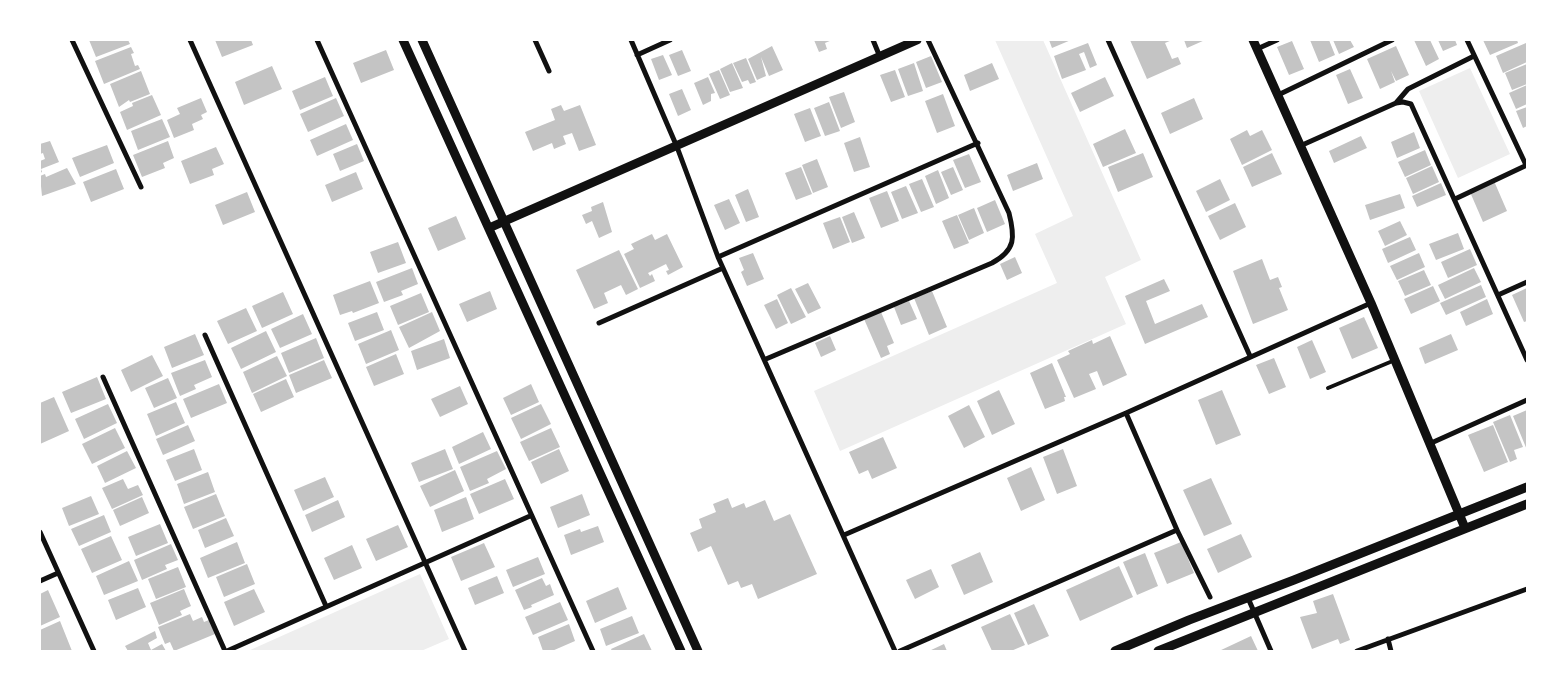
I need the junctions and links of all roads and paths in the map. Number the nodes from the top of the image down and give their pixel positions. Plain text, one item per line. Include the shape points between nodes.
1 (72, 40) edge
2 (190, 40) edge
3 (317, 40) edge
4 (403, 40) edge
5 (422, 40) edge
6 (535, 40) edge
7 (631, 40) edge
8 (670, 40) edge
9 (873, 40) edge
10 (917, 40) edge
11 (928, 40) edge
12 (1108, 40) edge
13 (1253, 40) edge
14 (1277, 40) edge
15 (1392, 40) edge
16 (1466, 40) edge
17 (1257, 49) junction
18 (637, 55) junction
19 (1474, 56) junction
20 (880, 57) junction
21 (549, 71) dead end
22 (1278, 95) junction
23 (1396, 103) junction
24 (460, 124) junction
25 (444, 131) junction
26 (978, 143) junction
27 (1300, 146) junction
28 (677, 147) junction
29 (1527, 165) edge
30 (140, 187) dead end
31 (1455, 199) junction
32 (504, 221) junction
33 (489, 228) junction
34 (718, 257) junction
35 (723, 268) junction
36 (1527, 282) edge
37 (1498, 295) junction
38 (1371, 303) junction
39 (599, 323) dead end
40 (205, 334) dead end
41 (1250, 356) junction
42 (766, 359) junction
43 (1395, 360) junction
44 (1527, 360) edge
45 (103, 377) dead end
46 (1328, 388) dead end
47 (1527, 400) edge
48 (588, 408) junction
49 (1126, 413) junction
50 (573, 416) junction
51 (1428, 444) junction
52 (1527, 488) edge
53 (1527, 504) edge
54 (1460, 514) junction
55 (530, 516) junction
56 (1465, 528) junction
57 (1178, 530) junction
58 (40, 532) edge
59 (844, 535) junction
60 (649, 543) junction
61 (634, 550) junction
62 (425, 561) junction
63 (58, 573) junction
64 (40, 581) edge
65 (1527, 589) edge
66 (1210, 597) dead end
67 (1248, 598) junction
68 (326, 606) junction
69 (1254, 613) junction
70 (1388, 640) junction
71 (94, 651) edge
72 (226, 651) edge
73 (465, 651) edge
74 (593, 651) edge
75 (681, 651) edge
76 (698, 651) edge
77 (895, 651) edge
78 (900, 651) edge
79 (1115, 651) edge
80 (1158, 651) edge
81 (1271, 651) edge
82 (1357, 651) edge
83 (1392, 651) edge

1 - 30 street
2 - 62 street
3 - 55 street
4 - 25 street
5 - 24 street
6 - 21 street
7 - 18 street
8 - 18 street
9 - 20 street
10 - 20 street
11 - 26 street
12 - 41 street
13 - 17 street
14 - 17 street
15 - 22 street
16 - 19 street
17 - 22 street
18 - 28 street
19 - 23 street via 1408,89
19 - 29 street
20 - 28 street
22 - 27 street
23 - 27 street
23 - 31 street via 1403,102 1414,109
24 - 25 street
24 - 32 street
25 - 33 street
26 - 34 street
26 - 42 street via 1014,231 1005,256
27 - 38 street
28 - 32 street
28 - 34 street
29 - 31 street
31 - 37 street
32 - 33 street
32 - 48 street
33 - 50 street
34 - 35 street
35 - 39 street
35 - 42 street
36 - 37 street
37 - 44 street
38 - 41 street
38 - 43 street
40 - 68 street
41 - 49 street
42 - 59 street
43 - 46 lane
43 - 51 street
45 - 72 street
47 - 51 street
48 - 50 street
48 - 60 street
49 - 57 street
49 - 59 street
50 - 61 street
51 - 54 street
52 - 54 street
53 - 56 street
54 - 56 street
54 - 67 street
55 - 62 street
55 - 74 street
56 - 69 street
57 - 66 street
57 - 78 street
58 - 63 street
59 - 77 street
60 - 61 street
60 - 76 street
61 - 75 street
62 - 68 street
62 - 73 street
63 - 64 street
63 - 71 street
65 - 70 street
67 - 69 street
67 - 79 street
68 - 72 street
69 - 80 street
69 - 81 street
70 - 82 street
70 - 83 street

